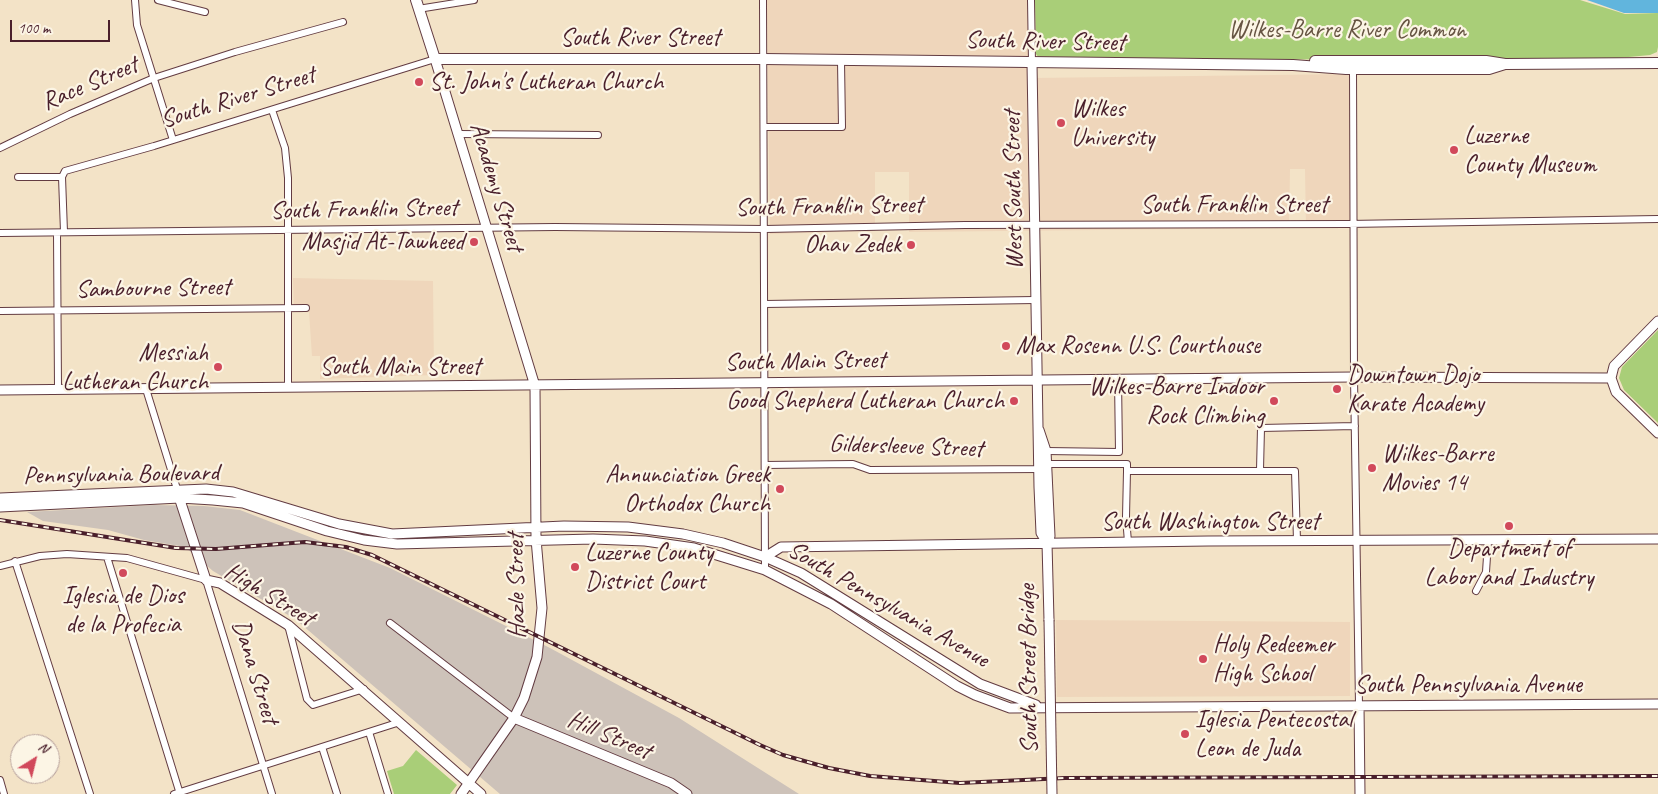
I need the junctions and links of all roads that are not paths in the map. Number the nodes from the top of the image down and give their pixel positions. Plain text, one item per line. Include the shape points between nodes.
1 (135, 0) edge
2 (158, 0) edge
3 (474, 0) edge
4 (763, 0) edge
5 (1031, 0) edge
6 (417, 4) edge
7 (205, 12) dead end
8 (343, 22) dead end
9 (434, 58) junction
10 (764, 59) junction
11 (841, 61) junction
12 (1032, 63) junction
13 (1658, 63) edge
14 (1353, 65) junction
15 (154, 78) junction
16 (272, 110) junction
17 (764, 127) junction
18 (458, 134) junction
19 (598, 135) dead end
20 (173, 140) junction
21 (0, 148) edge
22 (18, 177) dead end
23 (62, 177) junction
24 (1658, 219) edge
25 (1355, 223) junction
26 (1034, 226) junction
27 (487, 228) junction
28 (765, 229) junction
29 (288, 231) junction
30 (0, 233) edge
31 (60, 233) junction
32 (1035, 300) junction
33 (765, 304) junction
34 (288, 307) junction
35 (306, 308) dead end
36 (57, 310) junction
37 (0, 311) edge
38 (1658, 320) edge
39 (1354, 376) junction
40 (1611, 378) junction
41 (1118, 379) junction
42 (1037, 380) junction
43 (765, 382) junction
44 (536, 386) junction
45 (288, 388) junction
46 (58, 389) junction
47 (146, 389) junction
48 (0, 390) edge
49 (1355, 426) junction
50 (1039, 430) junction
51 (1658, 433) edge
52 (1046, 451) junction
53 (764, 465) junction
54 (1043, 467) junction
55 (1260, 470) junction
56 (1127, 471) junction
57 (178, 494) junction
58 (0, 498) edge
59 (0, 507) edge
60 (536, 527) junction
61 (536, 539) junction
62 (1658, 539) edge
63 (1297, 541) junction
64 (1358, 541) junction
65 (1488, 541) junction
66 (1128, 542) junction
67 (1047, 543) junction
68 (107, 557) junction
69 (764, 557) junction
70 (15, 561) junction
71 (0, 566) edge
72 (765, 570) junction
73 (206, 580) junction
74 (1476, 591) dead end
75 (390, 623) dead end
76 (288, 625) junction
77 (364, 689) junction
78 (1658, 704) edge
79 (1359, 705) junction
80 (1039, 706) junction
81 (514, 718) junction
82 (400, 722) junction
83 (369, 732) junction
84 (322, 747) junction
85 (264, 766) junction
86 (0, 780) edge
87 (469, 784) junction
88 (178, 793) edge
89 (4, 794) edge
90 (90, 794) edge
91 (272, 794) edge
92 (337, 794) edge
93 (388, 794) edge
94 (461, 794) edge
95 (481, 794) edge
96 (687, 794) edge
97 (1052, 794) edge
98 (1360, 794) edge

1 - 15 street via 137,26
2 - 7 street
3 - 6 street
4 - 10 street
5 - 12 street, West South Street
6 - 9 main road, Academy Street
8 - 15 street, Race Street
9 - 10 main road, South River Street
9 - 16 street, South River Street
9 - 18 main road, Academy Street
10 - 11 main road, South River Street
10 - 17 street
11 - 12 main road, South River Street
11 - 17 street via 842,127
12 - 14 main road, South River Street
12 - 26 main road, West South Street
13 - 14 main road, South River Street via 1505,64 1489,69
14 - 25 street
15 - 20 street
15 - 21 street, Race Street
16 - 20 street, South River Street
16 - 29 street via 285,148
17 - 28 street
18 - 19 street
18 - 27 main road, Academy Street
20 - 23 street, South River Street via 65,171
22 - 23 street
23 - 31 street
24 - 25 street, South Franklin Street
25 - 26 street, South Franklin Street
25 - 39 street
26 - 28 street, South Franklin Street
26 - 32 main road, West South Street
27 - 28 street, South Franklin Street
27 - 29 street, South Franklin Street
27 - 44 main road, Academy Street
28 - 33 street
29 - 31 street, South Franklin Street
29 - 34 street
30 - 31 street, South Franklin Street
31 - 36 street
32 - 33 street
32 - 42 main road, West South Street
33 - 43 street
34 - 35 street, Sambourne Street
34 - 36 street, Sambourne Street
34 - 45 street
36 - 37 street, Sambourne Street
36 - 46 street
38 - 40 main road via 1614,366
39 - 40 main road, South Main Street
39 - 41 main road, South Main Street
39 - 49 street
40 - 51 main road via 1616,392
41 - 42 main road, South Main Street
41 - 52 street via 1119,452
42 - 43 main road, South Main Street
42 - 50 main road, West South Street
43 - 44 main road, South Main Street
43 - 53 street
44 - 45 main road, South Main Street
44 - 60 main road, Hazle Street
45 - 47 main road, South Main Street
46 - 47 main road, South Main Street
46 - 48 main road, South Main Street
47 - 57 street, Dana Street
49 - 55 street via 1261,428
49 - 64 street
50 - 52 main road
50 - 54 main road
52 - 54 main road
53 - 54 street, Gildersleeve Street via 853,464 870,470
53 - 69 street
54 - 56 street, Gildersleeve Street via 1127,464
54 - 67 main road, South Street Bridge via 1050,536
55 - 56 street
55 - 63 street via 1295,470
56 - 66 street
57 - 58 main road, Pennsylvania Boulevard
57 - 59 main road, Pennsylvania Boulevard
57 - 60 main road, Pennsylvania Boulevard via 233,492 373,532 412,534
57 - 61 main road, Pennsylvania Boulevard via 243,504 364,540 442,544
57 - 73 main road, Dana Street
60 - 61 main road, Hazle Street
60 - 69 main road, South Pennsylvania Avenue via 628,527 683,534
61 - 72 main road, South Pennsylvania Avenue via 646,541 694,548
61 - 81 main road, Hazle Street via 542,608 540,637 531,676
62 - 65 main road, South Washington Street
63 - 64 main road, South Washington Street
63 - 66 main road, South Washington Street
64 - 65 main road, South Washington Street
64 - 79 street
65 - 74 street via 1486,572
66 - 67 main road, South Washington Street
67 - 69 main road, South Washington Street via 781,547
67 - 97 main road, South Street Bridge, bridge
68 - 70 street, High Street via 54,554
68 - 73 street, High Street via 141,562
68 - 88 street
69 - 72 street
69 - 80 main road, South Pennsylvania Avenue via 826,587 980,684
70 - 71 street, High Street
70 - 90 street
72 - 80 main road, South Pennsylvania Avenue via 830,604 975,695 1010,708
73 - 76 main road, High Street via 220,583
73 - 85 street, Dana Street
75 - 81 street
76 - 77 main road, High Street
76 - 77 street via 307,699 313,705
77 - 82 main road, High Street
78 - 79 main road, South Pennsylvania Avenue
79 - 80 main road, South Pennsylvania Avenue
79 - 98 main road
81 - 87 main road, Hazle Street
81 - 96 main road, Hill Street via 670,783
82 - 83 street
82 - 87 main road, High Street
83 - 84 street
83 - 93 street
84 - 85 street
84 - 92 street
85 - 88 street
85 - 91 street, Dana Street
86 - 89 street
87 - 94 main road, Hazle Street
87 - 95 main road, High Street

